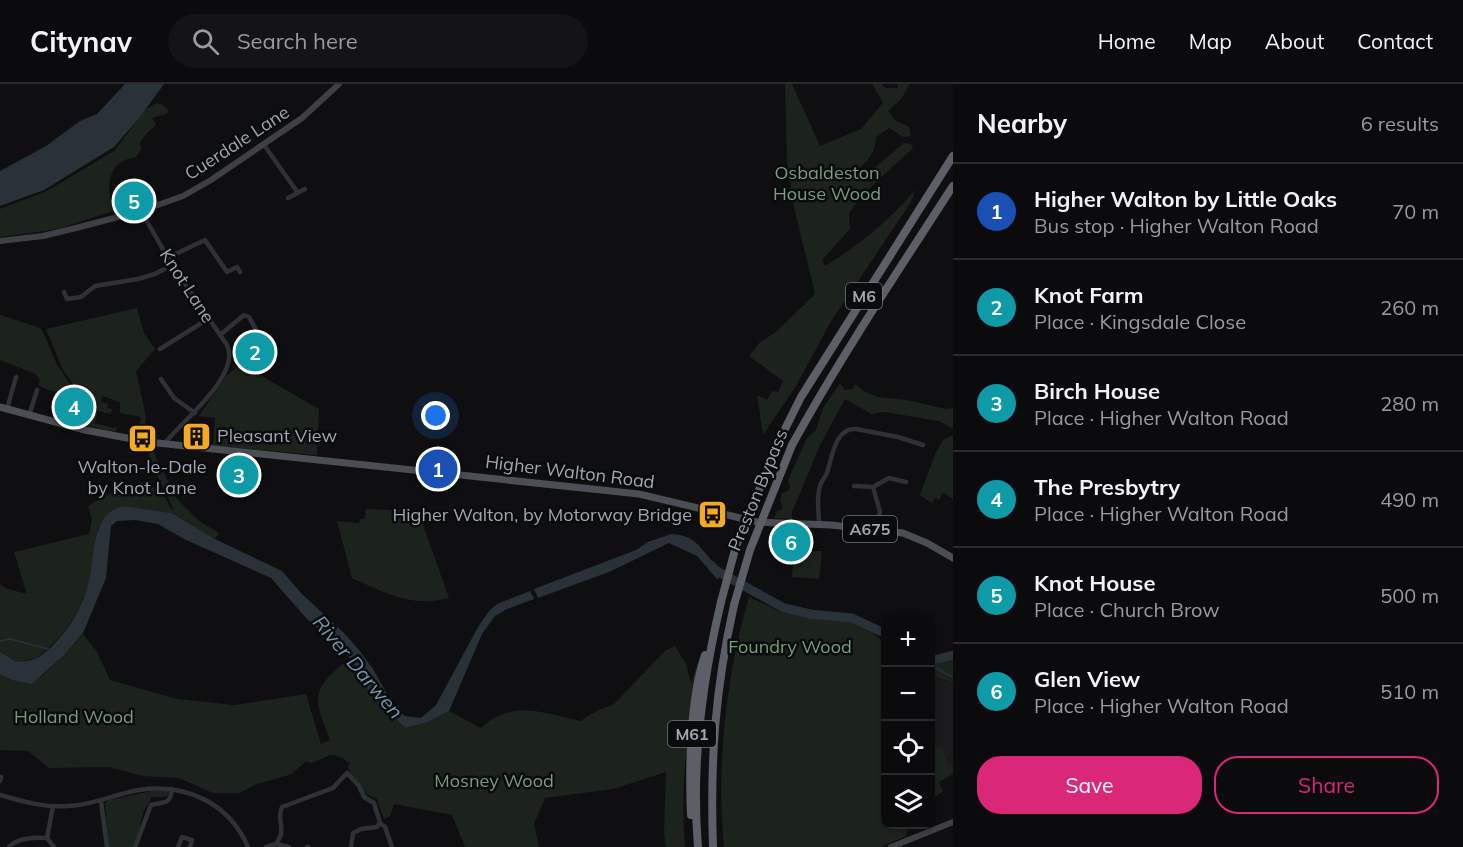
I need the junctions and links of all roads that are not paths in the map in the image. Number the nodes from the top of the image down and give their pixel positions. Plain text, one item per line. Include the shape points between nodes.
1 (339, 84) edge
2 (264, 145) junction
3 (953, 156) edge
4 (953, 186) edge
5 (305, 189) dead end
6 (298, 193) junction
7 (288, 198) dead end
8 (141, 211) junction
9 (0, 241) edge
10 (167, 258) junction
11 (172, 266) junction
12 (240, 272) dead end
13 (64, 292) dead end
14 (208, 319) junction
15 (220, 335) junction
16 (261, 339) dead end
17 (160, 349) dead end
18 (16, 377) dead end
19 (161, 379) dead end
20 (172, 381) dead end
21 (165, 386) junction
22 (37, 390) dead end
23 (3, 408) edge
24 (195, 413) junction
25 (29, 416) junction
26 (164, 444) junction
27 (923, 446) dead end
28 (906, 482) dead end
29 (854, 486) dead end
30 (873, 487) junction
31 (819, 525) junction
32 (877, 530) junction
33 (953, 558) edge
34 (716, 623) junction
35 (172, 789) junction
36 (0, 795) edge
37 (101, 801) junction
38 (52, 806) junction
39 (953, 822) edge
40 (380, 823) junction
41 (47, 838) junction
42 (276, 844) junction
43 (9, 847) edge
44 (54, 847) edge
45 (106, 847) edge
46 (135, 847) edge
47 (178, 847) edge
48 (190, 847) edge
49 (248, 847) edge
50 (266, 847) edge
51 (289, 847) edge
52 (351, 847) edge
53 (392, 847) edge
54 (692, 847) edge
55 (698, 847) edge
56 (713, 847) edge
57 (891, 847) edge

1 - 2 main road, Cuerdale Lane via 302,118
2 - 6 street
2 - 8 main road, Cuerdale Lane via 183,196
3 - 34 highway, Preston Bypass / M6, bridge via 801,397 736,546
4 - 56 highway, Preston Bypass / M6, bridge via 813,406 792,445 750,550 734,605 718,690 712,750
5 - 6 street
6 - 7 street
8 - 9 main road, Cuerdale Lane via 43,236
8 - 10 street, Knot Lane
10 - 11 street, Knot Lane
10 - 12 street via 205,240 226,272 237,267
11 - 13 street via 138,279 95,286 81,297 67,299
11 - 14 street, Knot Lane
14 - 15 street, Knot Lane
14 - 17 street
15 - 16 street via 244,315
15 - 24 street, Knot Lane via 230,351 230,362
18 - 23 street
19 - 21 street
20 - 21 street
21 - 24 street
22 - 25 street
23 - 25 main road, Higher Walton Road / A675
24 - 26 street, Knot Lane
25 - 26 main road, Higher Walton Road / A675
26 - 31 main road, Higher Walton Road / A675 via 639,494 757,522
27 - 31 street via 856,429 844,431 819,486
28 - 30 street via 889,478
29 - 30 street
30 - 32 street via 880,512
31 - 32 main road, Higher Walton Road / A675
32 - 33 main road, Higher Walton Road / A675 via 903,533
34 - 54 highway, M61 via 700,671 692,735
34 - 55 highway, M6 via 703,690 697,758
35 - 37 street via 137,790
35 - 46 street via 166,803 151,805
35 - 49 street via 217,806
36 - 38 street
37 - 38 street
37 - 45 street
38 - 41 street
39 - 57 main road
40 - 42 street via 374,803 364,797 346,773 333,788 282,807 281,834
40 - 52 street via 353,833
40 - 53 street
41 - 43 street via 14,841
41 - 44 street
42 - 50 street
42 - 51 street
47 - 48 street via 182,837 192,840

